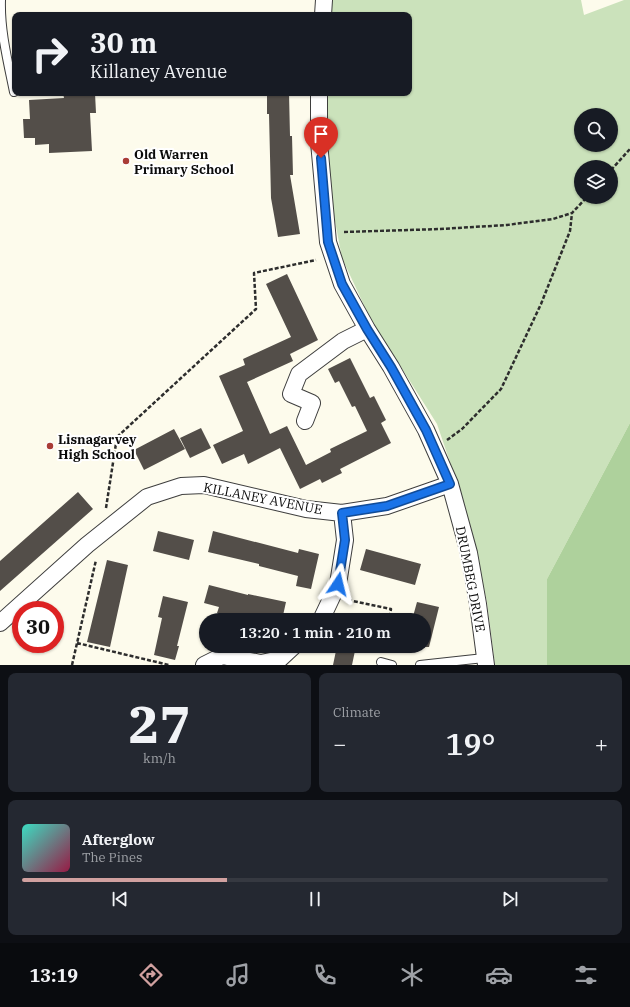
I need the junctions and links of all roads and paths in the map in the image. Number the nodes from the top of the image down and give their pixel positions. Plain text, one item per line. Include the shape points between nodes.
1 (1, 0) edge
2 (324, 0) edge
3 (323, 12) edge
4 (12, 82) edge
5 (319, 96) edge
6 (630, 149) edge
7 (618, 162) edge
8 (580, 204) edge
9 (572, 213) junction
10 (327, 232) junction
11 (333, 256) junction
12 (367, 329) junction
13 (305, 421) dead end
14 (434, 449) junction
15 (450, 484) junction
16 (342, 513) junction
17 (102, 533) junction
18 (332, 596) junction
19 (324, 613) edge
20 (390, 613) edge
21 (0, 623) edge
22 (77, 643) junction
23 (218, 653) edge
24 (227, 653) edge
25 (289, 653) edge
26 (485, 661) edge
27 (282, 662) edge
28 (381, 662) dead end
29 (72, 665) edge
30 (169, 665) edge
31 (204, 665) edge
32 (392, 665) edge
33 (420, 665) edge

1 - 4 lane via 5,46
2 - 3 street
5 - 10 street, DRUMBEG DRIVE via 319,142
6 - 7 path
8 - 9 path
9 - 10 path via 507,225
9 - 14 path via 570,231 541,304 501,389 462,429
10 - 11 street, DRUMBEG DRIVE
11 - 12 street, DRUMBEG DRIVE via 342,284
11 - 17 path via 254,272 256,309 117,437
12 - 13 street via 343,341 299,374 291,394 312,403
12 - 14 street, DRUMBEG DRIVE via 391,367
14 - 15 street, DRUMBEG DRIVE
15 - 16 street, KILLANEY AVENUE via 387,506
15 - 26 street, DRUMBEG DRIVE via 469,553
16 - 17 street, KILLANEY AVENUE via 306,509 204,485 181,486 147,497
16 - 18 street via 345,540 338,584
17 - 21 street, KILLANEY AVENUE
17 - 22 path
18 - 19 street
18 - 20 path via 391,609
22 - 29 path
22 - 30 path
23 - 31 street
24 - 27 street via 261,663
25 - 27 street
26 - 33 lane
28 - 32 lane

